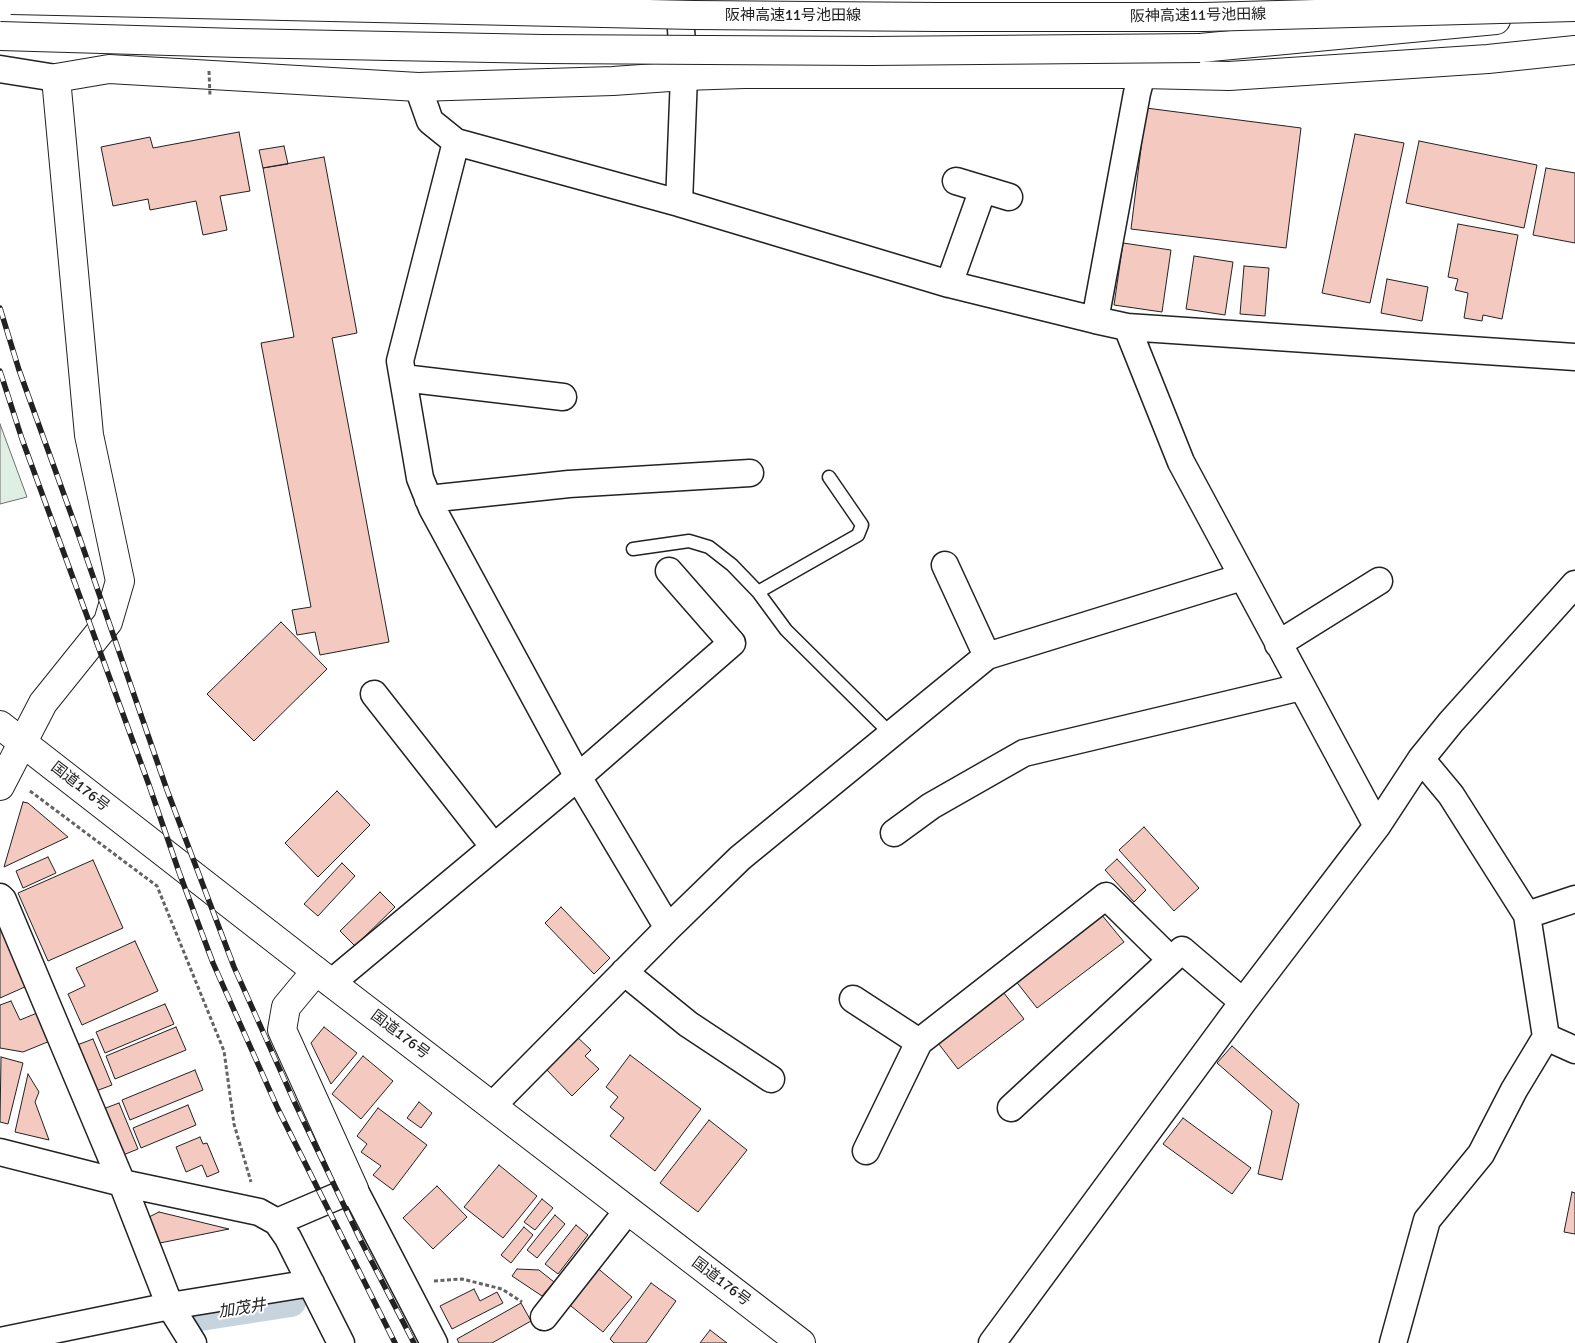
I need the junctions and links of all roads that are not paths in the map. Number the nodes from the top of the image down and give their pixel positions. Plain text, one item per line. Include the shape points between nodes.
1 (12, 0) edge
2 (663, 0) edge
3 (1575, 7) edge
4 (1575, 13) edge
5 (0, 36) edge
6 (1575, 50) edge
7 (0, 69) edge
8 (1142, 74) junction
9 (684, 76) junction
10 (56, 78) junction
11 (418, 87) junction
12 (456, 142) junction
13 (956, 181) dead end
14 (983, 189) junction
15 (1009, 197) dead end
16 (679, 203) junction
17 (949, 284) junction
18 (1095, 320) junction
19 (1127, 327) junction
20 (1575, 357) edge
21 (403, 378) junction
22 (563, 397) dead end
23 (750, 473) dead end
24 (829, 477) dead end
25 (428, 499) junction
26 (633, 549) dead end
27 (945, 565) dead end
28 (669, 570) dead end
29 (1242, 577) junction
30 (1379, 581) dead end
31 (1575, 584) edge
32 (758, 592) junction
33 (1278, 644) junction
34 (987, 656) junction
35 (1301, 687) junction
36 (374, 694) dead end
37 (0, 725) edge
38 (892, 734) junction
39 (24, 742) junction
40 (1421, 759) junction
41 (578, 777) junction
42 (3, 779) edge
43 (1377, 826) junction
44 (894, 833) dead end
45 (494, 847) junction
46 (0, 897) edge
47 (1575, 899) edge
48 (1526, 915) junction
49 (668, 928) junction
50 (1171, 960) junction
51 (624, 972) junction
52 (323, 977) junction
53 (853, 999) dead end
54 (1243, 1002) junction
55 (1546, 1037) junction
56 (919, 1042) junction
57 (1575, 1050) edge
58 (771, 1079) dead end
59 (492, 1106) junction
60 (1011, 1108) dead end
61 (0, 1152) edge
62 (866, 1152) dead end
63 (122, 1183) junction
64 (354, 1189) junction
65 (628, 1210) junction
66 (268, 1217) junction
67 (311, 1283) junction
68 (170, 1306) junction
69 (544, 1317) road end
70 (0, 1341) edge
71 (193, 1343) edge
72 (341, 1343) edge
73 (434, 1343) edge
74 (801, 1343) edge
75 (992, 1343) edge
76 (1393, 1343) edge

1 - 3 main road, 阪神高速11号池田線, bridge via 928,17 1204,17
2 - 9 street via 680,13
4 - 5 main road, bridge via 1200,48 543,49
6 - 8 main road via 1229,76
7 - 10 street
8 - 9 main road
8 - 18 street
9 - 11 main road
9 - 16 street
10 - 11 main road via 109,69
10 - 39 main road via 89,434 120,580 108,622 43,703
11 - 12 street via 430,120
12 - 16 street
12 - 21 street via 400,361
13 - 14 street
14 - 15 street
14 - 17 street
16 - 17 street
17 - 18 street
18 - 19 street
19 - 20 street
19 - 29 street via 1181,462
21 - 22 street
21 - 25 street via 420,478
23 - 25 street via 569,484
24 - 32 lane via 862,525 858,535
25 - 41 street
26 - 32 lane via 689,541 708,547 732,565
27 - 34 street
28 - 41 street via 732,643
29 - 33 street
29 - 34 street
30 - 33 street
31 - 40 street via 1450,722
32 - 38 lane via 786,630
33 - 35 street
34 - 38 street
35 - 43 street
35 - 44 street via 1024,753 931,806
36 - 45 street
37 - 39 main road, 国道176号
38 - 49 street via 740,858
39 - 42 main road
39 - 52 main road, 国道176号
40 - 43 street
40 - 48 street via 1451,795
41 - 45 street
41 - 49 street
43 - 54 street
45 - 52 street
46 - 63 street
47 - 48 street
48 - 55 street
49 - 51 street
50 - 54 street via 1182,950
50 - 56 street via 1106,896
50 - 60 street
51 - 58 street via 688,1024
51 - 59 street
52 - 59 main road, 国道176号
52 - 64 main road via 286,1007 282,1030
53 - 56 street
54 - 75 street
55 - 57 street
55 - 76 street via 1481,1154 1427,1220
56 - 62 street
59 - 65 main road, 国道176号
61 - 63 street
63 - 66 street
63 - 68 street
64 - 66 street
64 - 73 street
65 - 69 street
65 - 74 main road, 国道176号
66 - 67 street via 288,1238
67 - 68 street
67 - 72 street
68 - 70 street
68 - 71 street

